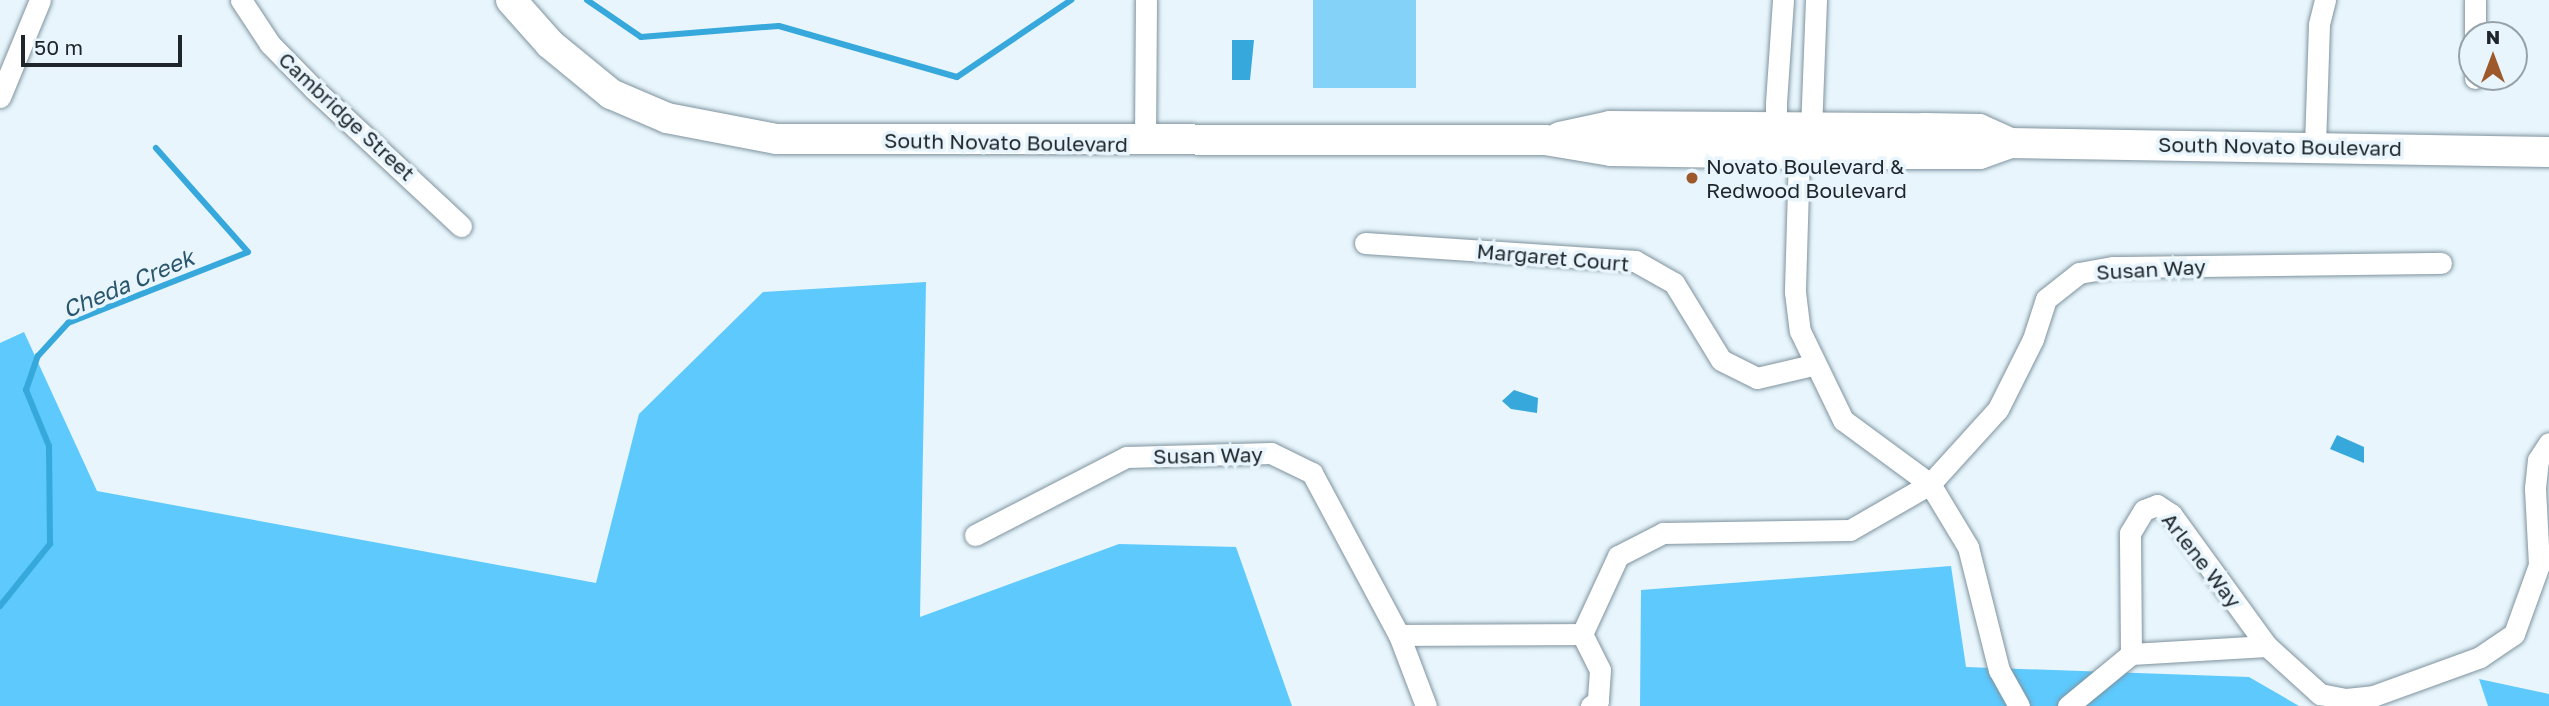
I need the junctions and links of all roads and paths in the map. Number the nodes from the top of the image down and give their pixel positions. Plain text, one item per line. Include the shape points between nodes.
1 (40, 0) edge
2 (241, 0) edge
3 (511, 0) edge
4 (1146, 0) edge
5 (1783, 0) edge
6 (1816, 0) edge
7 (2325, 0) edge
8 (2475, 0) edge
9 (2475, 21) edge
10 (0, 97) edge
11 (1776, 128) junction
12 (1545, 140) junction
13 (1805, 141) junction
14 (1145, 143) junction
15 (2315, 145) junction
16 (2549, 152) edge
17 (461, 226) dead end
18 (1365, 243) dead end
19 (2441, 263) dead end
20 (1813, 365) junction
21 (2549, 443) edge
22 (1930, 484) junction
23 (975, 535) dead end
24 (1582, 634) junction
25 (1399, 635) junction
26 (2267, 646) junction
27 (2130, 654) junction
28 (1426, 706) edge
29 (1591, 706) edge
30 (2019, 706) edge
31 (2068, 706) edge

1 - 10 street
2 - 17 street, Cambridge Street via 270,44
3 - 14 main road, South Novato Boulevard via 550,44 611,94 667,118 731,133 776,139
4 - 14 street
5 - 11 street
6 - 13 street
7 - 15 street
8 - 9 street
11 - 12 main road, South Novato Boulevard via 1610,126
11 - 13 main road, South Novato Boulevard
12 - 13 main road, South Novato Boulevard via 1611,151
12 - 14 main road, South Novato Boulevard
13 - 15 main road, South Novato Boulevard via 1980,154 2010,143
13 - 20 street via 1794,292
15 - 16 main road, South Novato Boulevard
18 - 20 street, Margaret Court via 1635,261 1674,284 1721,360 1757,378
19 - 22 street, Susan Way via 2113,267 2079,273 2046,299 2034,340 1998,409
20 - 22 street via 1843,420
21 - 26 street, Arlene Way via 2538,460 2535,488 2539,565 2514,634 2480,657 2373,696 2346,699 2305,686
22 - 24 street, Susan Way via 1850,530 1663,533 1618,556
22 - 30 street via 1968,547 1998,670
23 - 25 street, Susan Way via 1126,457 1271,453 1312,473
24 - 25 street
24 - 29 street via 1600,670 1598,701
25 - 28 street, Susan Way
26 - 27 street
26 - 27 street, Arlene Way via 2171,514 2157,505 2144,510 2130,533
27 - 31 street

